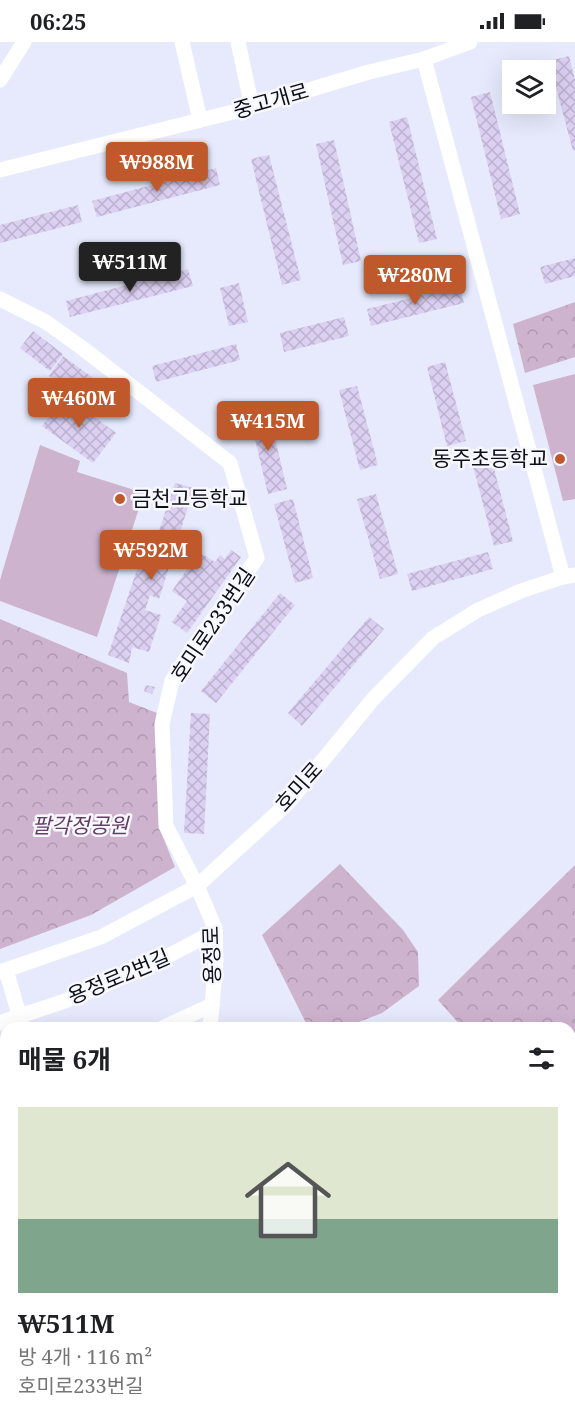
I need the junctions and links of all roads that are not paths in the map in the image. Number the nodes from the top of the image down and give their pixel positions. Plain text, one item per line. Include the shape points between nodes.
1 (24, 42) edge
2 (182, 42) edge
3 (238, 42) edge
4 (470, 42) edge
5 (424, 59) junction
6 (0, 80) edge
7 (252, 107) junction
8 (200, 120) junction
9 (0, 170) edge
10 (0, 299) edge
11 (569, 576) edge
12 (197, 886) junction
13 (215, 932) junction
14 (3, 971) edge
15 (212, 1005) junction
16 (22, 1021) edge
17 (175, 1022) edge
18 (211, 1022) edge

1 - 6 street
2 - 8 street
3 - 7 street
4 - 5 street, 중고개로
5 - 7 street, 중고개로
5 - 11 street
7 - 8 street, 중고개로
8 - 9 street, 중고개로
10 - 12 street, 호미로233번길 via 46,322 230,463 257,558 172,681 162,724 166,826
11 - 12 street, 호미로 via 478,610 433,639 373,699 288,803
12 - 13 street, 용정로
12 - 14 street, 호미로 via 101,937
13 - 15 street, 용정로
13 - 16 street, 용정로2번길
14 - 16 street
15 - 17 street
15 - 18 street, 용정로

